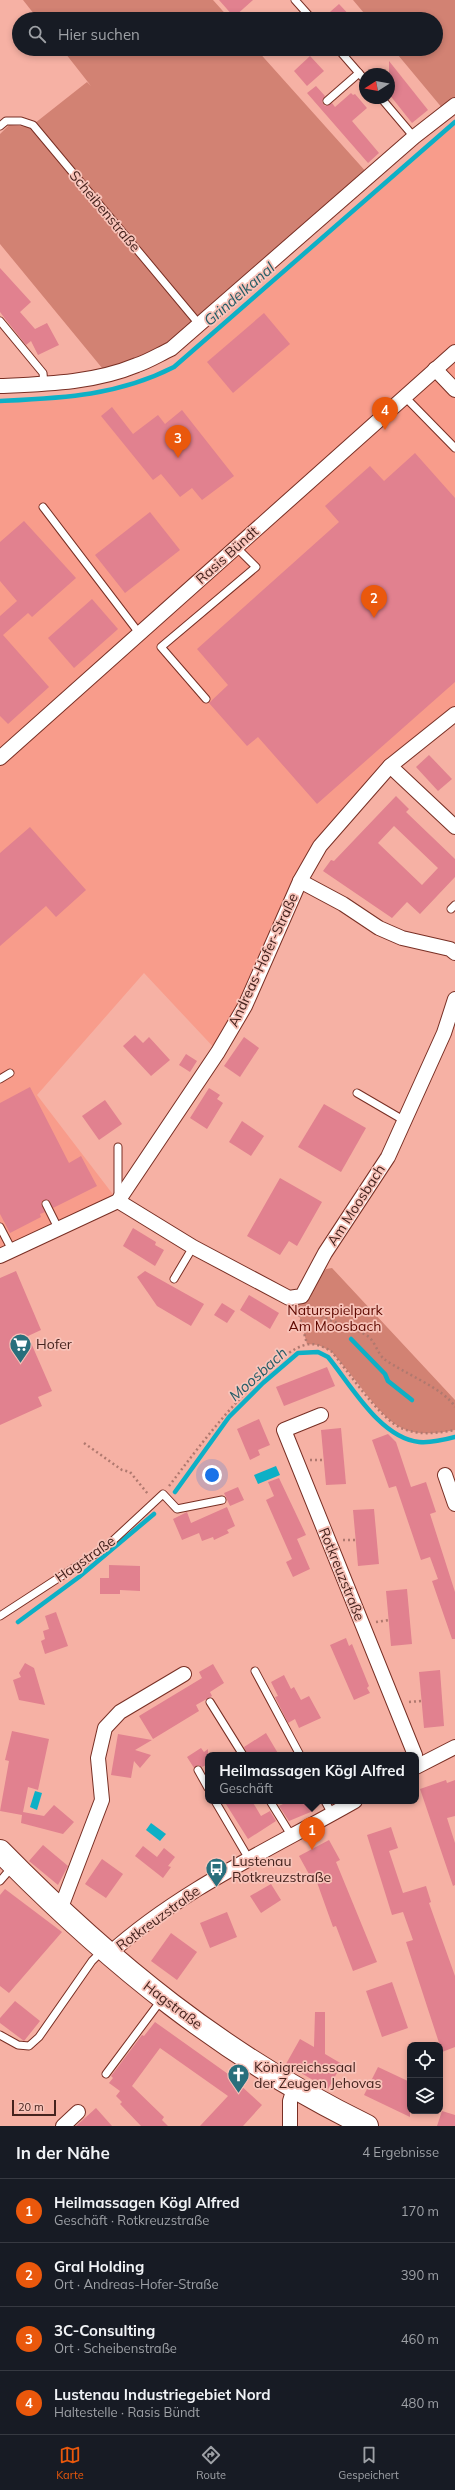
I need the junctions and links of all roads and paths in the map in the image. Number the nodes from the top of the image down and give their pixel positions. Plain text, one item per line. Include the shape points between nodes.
1 (295, 0) edge
2 (306, 12) edge
3 (344, 56) edge
4 (359, 73) joint
5 (327, 101) dead end
6 (386, 104) edge
7 (455, 105) edge
8 (0, 126) edge
9 (414, 137) junction
10 (0, 321) edge
11 (199, 324) junction
12 (455, 352) edge
13 (435, 369) junction
14 (44, 384) junction
15 (0, 386) edge
16 (455, 390) edge
17 (405, 397) junction
18 (455, 448) edge
19 (43, 508) dead end
20 (236, 547) junction
21 (139, 634) junction
22 (206, 698) dead end
23 (455, 714) edge
24 (0, 758) edge
25 (390, 766) junction
26 (455, 827) edge
27 (300, 881) junction
28 (455, 953) edge
29 (455, 999) edge
30 (10, 1073) dead end
31 (0, 1079) edge
32 (357, 1093) dead end
33 (405, 1121) junction
34 (118, 1147) dead end
35 (118, 1200) junction
36 (46, 1204) dead end
37 (0, 1227) edge
38 (58, 1228) junction
39 (192, 1247) junction
40 (6, 1253) edge
41 (174, 1279) dead end
42 (298, 1297) junction
43 (307, 1344) junction
44 (455, 1407) edge
45 (321, 1415) dead end
46 (455, 1430) edge
47 (84, 1443) dead end
48 (445, 1475) dead end
49 (162, 1494) junction
50 (157, 1500) junction
51 (222, 1500) dead end
52 (455, 1504) edge
53 (0, 1616) edge
54 (255, 1671) dead end
55 (184, 1674) dead end
56 (210, 1702) dead end
57 (455, 1747) edge
58 (240, 1752) edge
59 (298, 1752) edge
60 (413, 1752) edge
61 (419, 1760) edge
62 (198, 1770) dead end
63 (205, 1783) edge
64 (217, 1804) edge
65 (272, 1804) edge
66 (327, 1804) edge
67 (350, 1804) edge
68 (332, 1814) junction
69 (291, 1835) junction
70 (7, 1858) edge
71 (248, 1859) junction
72 (0, 1881) edge
73 (60, 1910) junction
74 (106, 1952) junction
75 (162, 1998) junction
76 (0, 2036) edge
77 (106, 2074) dead end
78 (294, 2088) junction
79 (78, 2112) dead end
80 (63, 2126) edge
81 (290, 2126) edge
82 (367, 2126) edge

1 - 2 lane
3 - 4 lane
4 - 5 lane
6 - 9 lane
7 - 9 street
8 - 11 lane, Scheibenstraße via 6,121 21,121 33,125
9 - 11 street
10 - 14 lane via 43,373
11 - 14 street via 171,349 137,366 92,378
12 - 13 street, Rasis Bündt
13 - 16 street
13 - 17 street, Rasis Bündt
14 - 15 street
17 - 18 lane
17 - 20 street, Rasis Bündt
19 - 21 lane
20 - 21 street, Rasis Bündt
20 - 22 lane via 256,567 161,647
21 - 24 street, Rasis Bündt
23 - 25 street, Andreas-Hofer-Straße
25 - 26 street
25 - 27 street, Andreas-Hofer-Straße via 320,846
27 - 28 street via 343,904 379,928 402,938 450,949
27 - 35 street, Andreas-Hofer-Straße via 245,1006 218,1052
29 - 33 street, Am Moosbach via 444,1033
30 - 31 lane
32 - 33 lane
33 - 42 street, Am Moosbach via 388,1157
34 - 35 lane
35 - 38 street
35 - 39 street
36 - 38 lane
37 - 40 lane
38 - 40 street
39 - 41 lane
39 - 42 street via 289,1298
42 - 43 path
42 - 44 path via 312,1310 369,1336 383,1358 438,1390 452,1401
43 - 46 path via 318,1345 331,1351 388,1420 400,1428 427,1434
43 - 49 path via 296,1348 278,1362 226,1412
45 - 60 street, Rotkreuzstraße via 284,1430
47 - 50 path via 122,1470 130,1472 146,1492
48 - 52 street
49 - 50 lane, Hagstraße
49 - 51 lane via 177,1508
50 - 53 lane, Hagstraße via 106,1547
54 - 59 lane
55 - 73 street via 120,1712 105,1728 98,1758 102,1800
56 - 58 lane
57 - 61 street, Rotkreuzstraße
62 - 63 lane
64 - 71 lane
65 - 69 lane
66 - 68 lane
67 - 68 street, Rotkreuzstraße
68 - 69 street, Rotkreuzstraße
69 - 71 street, Rotkreuzstraße
70 - 72 lane
70 - 73 main road, Hagstraße
71 - 74 street, Rotkreuzstraße via 209,1881
73 - 74 main road, Hagstraße
74 - 75 main road, Hagstraße
74 - 76 lane via 92,1961 39,2037 29,2046 18,2045
75 - 77 lane
75 - 78 main road, Hagstraße via 224,2044
78 - 81 street via 290,2101
78 - 82 main road, Hagstraße
79 - 80 street

